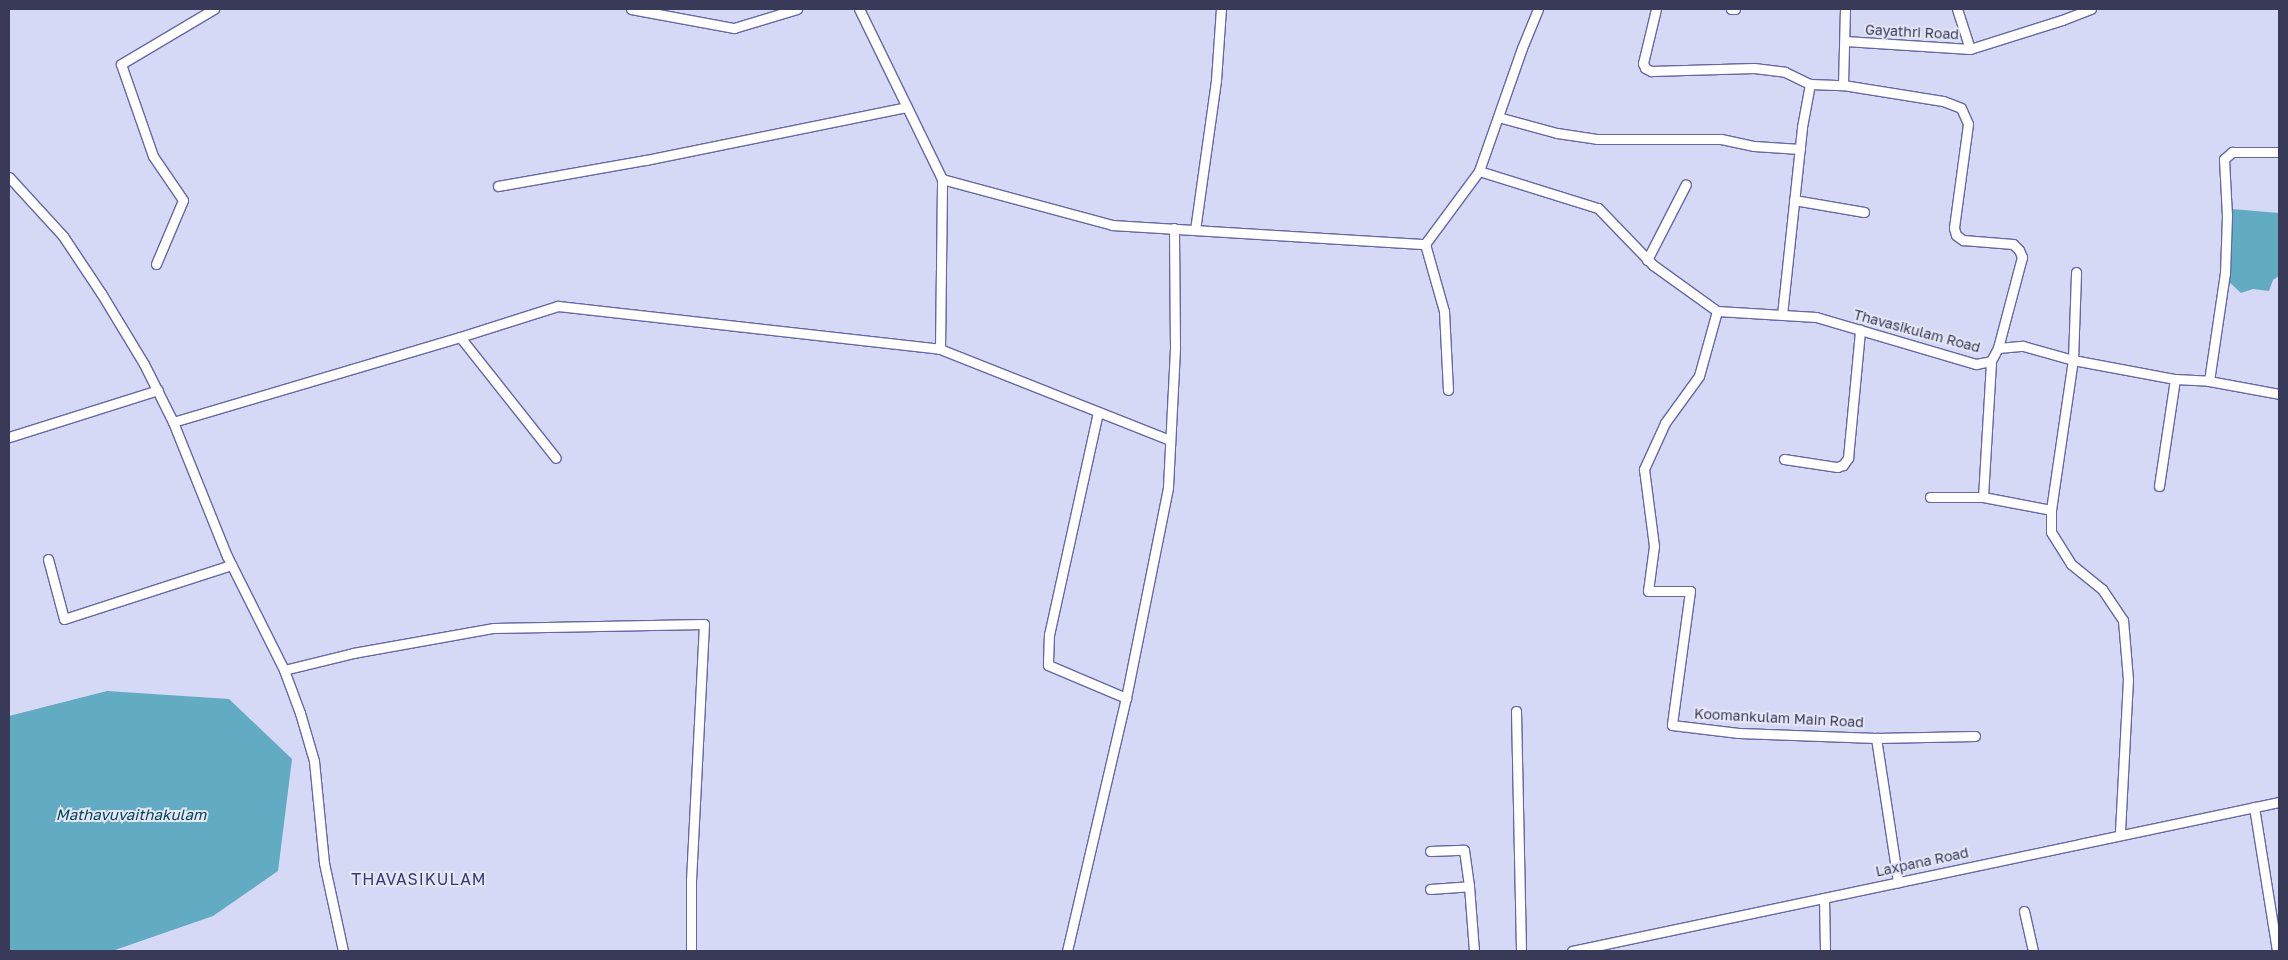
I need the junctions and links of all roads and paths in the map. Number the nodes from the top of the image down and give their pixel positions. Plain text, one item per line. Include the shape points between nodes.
1 (214, 9) edge
2 (631, 9) edge
3 (797, 9) edge
4 (859, 9) edge
5 (1221, 9) edge
6 (1537, 9) edge
7 (1656, 9) edge
8 (1845, 9) edge
9 (1957, 9) edge
10 (2091, 9) edge
11 (1845, 42) junction
12 (1970, 49) junction
13 (1810, 84) junction
14 (1843, 85) junction
15 (907, 108) junction
16 (1498, 117) junction
17 (1800, 150) junction
18 (2279, 152) edge
19 (1479, 171) junction
20 (9, 177) edge
21 (942, 179) junction
22 (1686, 184) dead end
23 (498, 186) dead end
24 (1794, 200) junction
25 (1864, 212) dead end
26 (1174, 228) junction
27 (1195, 230) junction
28 (1425, 244) junction
29 (1648, 260) junction
30 (156, 264) dead end
31 (2076, 272) dead end
32 (1717, 311) junction
33 (1782, 315) junction
34 (1860, 330) junction
35 (460, 338) junction
36 (1998, 348) junction
37 (940, 349) junction
38 (2074, 360) junction
39 (1991, 361) junction
40 (2175, 379) junction
41 (2209, 381) junction
42 (158, 390) junction
43 (1448, 390) dead end
44 (2279, 394) edge
45 (1098, 412) junction
46 (173, 422) junction
47 (9, 437) edge
48 (1170, 440) junction
49 (556, 458) dead end
50 (1784, 459) dead end
51 (2159, 486) dead end
52 (1930, 497) dead end
53 (1983, 497) junction
54 (2051, 510) junction
55 (48, 559) dead end
56 (231, 565) junction
57 (284, 670) junction
58 (1126, 698) junction
59 (1516, 711) dead end
60 (1975, 736) dead end
61 (1876, 738) junction
62 (2279, 802) edge
63 (2254, 807) junction
64 (2120, 834) junction
65 (1430, 851) dead end
66 (1898, 882) junction
67 (1468, 886) junction
68 (1430, 889) dead end
69 (1824, 898) junction
70 (2024, 911) dead end
71 (342, 951) edge
72 (691, 951) edge
73 (1067, 951) edge
74 (1474, 951) edge
75 (1521, 951) edge
76 (1572, 951) edge
77 (1825, 951) edge
78 (2033, 951) edge
79 (2277, 951) edge

1 - 30 street via 121,64 153,156 183,200
2 - 3 street via 734,28
4 - 15 street
5 - 27 street via 1216,80
6 - 16 street
7 - 13 street via 1643,63 1651,71 1754,68 1784,72
8 - 11 street
9 - 12 street
10 - 12 street, Gayathri Road
11 - 12 street, Gayathri Road
11 - 14 street
13 - 14 street
13 - 17 street
14 - 36 street via 1961,108 1968,124 1954,228 1956,235 1963,240 2014,244 2022,257
15 - 21 street
15 - 23 street
16 - 17 street via 1557,133 1597,139 1721,139
16 - 19 street
17 - 24 street
18 - 41 street via 2232,152 2224,159 2225,273
19 - 28 street
19 - 29 street via 1598,208
20 - 42 street via 62,236 101,293
21 - 26 street via 1112,225
21 - 37 street
22 - 29 street
24 - 25 street
24 - 33 street
26 - 27 street
26 - 48 street via 1175,347
27 - 28 street
28 - 43 street via 1444,311
29 - 32 street
31 - 38 street
32 - 33 street, Thavasikulam Road
32 - 61 street, Koomankulam Main Road via 1699,376 1665,424 1644,469 1654,546 1648,591 1690,591 1672,725 1738,732
33 - 34 street, Thavasikulam Road via 1816,317
34 - 39 street, Thavasikulam Road via 1976,364
34 - 50 street via 1848,458 1837,467
35 - 37 street via 558,306
35 - 46 street
35 - 49 street
36 - 38 street, Thavasikulam Road via 2023,346
36 - 39 street, Thavasikulam Road
37 - 45 street
38 - 40 street, Thavasikulam Road
38 - 54 street
39 - 53 street
40 - 41 street, Thavasikulam Road
40 - 51 street
41 - 44 street, Thavasikulam Road
42 - 46 street
42 - 47 street
45 - 48 street
45 - 58 street via 1049,634 1048,665
46 - 56 street
48 - 58 street via 1168,487
52 - 53 street
53 - 54 street
54 - 64 street via 2051,532 2071,564 2102,589 2122,620 2128,679
55 - 56 street via 64,619
56 - 57 street
57 - 71 street via 314,761 324,863
57 - 72 street via 353,653 494,628 704,624 691,880
58 - 73 street
59 - 75 street
60 - 61 street, Koomankulam Main Road
61 - 66 street
62 - 63 street, Laxpana Road
63 - 64 street, Laxpana Road
63 - 79 street
64 - 66 street, Laxpana Road
65 - 67 street via 1464,850
66 - 69 street, Laxpana Road
67 - 68 street
67 - 74 street
69 - 76 street, Laxpana Road
69 - 77 street
70 - 78 street

